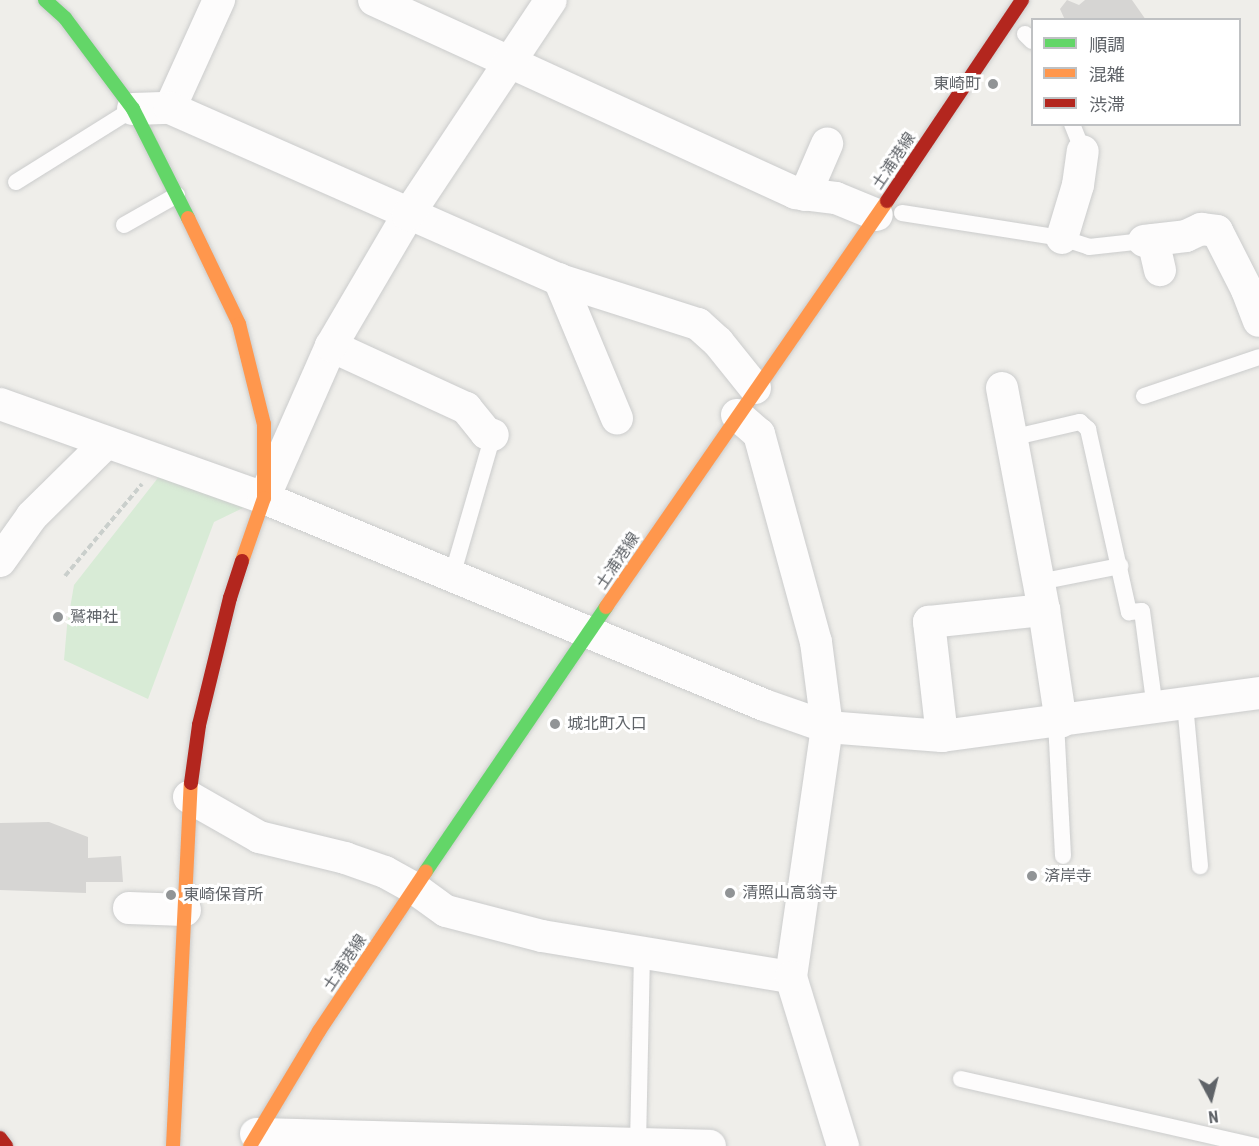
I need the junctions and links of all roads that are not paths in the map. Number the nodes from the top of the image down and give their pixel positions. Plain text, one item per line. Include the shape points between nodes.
1 (45, 0) edge
2 (219, 0) edge
3 (374, 0) edge
4 (551, 0) edge
5 (1022, 0) edge
6 (512, 61) junction
7 (170, 108) junction
8 (133, 109) junction
9 (1077, 138) edge
10 (827, 144) dead end
11 (16, 182) dead end
12 (177, 195) junction
13 (805, 195) junction
14 (890, 214) junction
15 (408, 215) junction
16 (124, 225) dead end
17 (1062, 238) junction
18 (1149, 240) junction
19 (1160, 270) dead end
20 (559, 279) junction
21 (1259, 321) edge
22 (331, 346) junction
23 (1259, 357) edge
24 (754, 388) junction
25 (1002, 388) dead end
26 (1144, 396) dead end
27 (0, 404) edge
28 (737, 415) junction
29 (617, 418) dead end
30 (493, 435) joint
31 (1011, 438) junction
32 (105, 444) junction
33 (264, 498) junction
34 (0, 561) edge
35 (1120, 566) junction
36 (452, 576) junction
37 (1041, 596) junction
38 (589, 632) junction
39 (1259, 693) edge
40 (1170, 706) junction
41 (1058, 722) junction
42 (827, 727) junction
43 (942, 736) junction
44 (189, 797) junction
45 (1063, 856) dead end
46 (1200, 866) dead end
47 (414, 888) junction
48 (129, 908) dead end
49 (184, 910) junction
50 (642, 952) junction
51 (791, 976) junction
52 (961, 1079) dead end
53 (0, 1138) edge
54 (253, 1140) edge
55 (638, 1144) junction
56 (6, 1146) edge
57 (173, 1146) edge
58 (710, 1146) edge
59 (843, 1146) edge
60 (1255, 1146) edge

1 - 8 main road via 66,18
2 - 7 street
3 - 6 street
4 - 6 street
5 - 14 main road, 土浦港線
6 - 13 street
6 - 15 street
7 - 8 street
7 - 15 street
8 - 11 lane
8 - 12 main road
9 - 17 street via 1078,185
10 - 13 street
12 - 16 lane
12 - 33 main road via 239,324 264,424
13 - 14 street via 836,198
14 - 17 lane
14 - 24 main road, 土浦港線
15 - 20 street
15 - 22 street
17 - 18 lane via 1089,247
18 - 19 street
18 - 21 street via 1216,231
20 - 24 street via 698,324 718,342
20 - 29 street
22 - 30 street via 466,408 486,433
22 - 33 street
23 - 26 lane
24 - 28 main road, 土浦港線
25 - 31 street
27 - 32 street
28 - 38 main road, 土浦港線
28 - 42 street via 759,434 816,642
30 - 36 lane
31 - 35 lane via 1080,422 1088,429
31 - 37 street
32 - 33 street
32 - 34 street via 32,516
33 - 36 street
33 - 44 main road via 230,598 199,725
35 - 37 lane
35 - 40 lane via 1129,612 1142,611
36 - 38 street
37 - 41 street
37 - 43 street via 929,622
38 - 42 street
38 - 47 main road, 土浦港線
39 - 40 street
40 - 41 street
40 - 46 lane
41 - 43 street
41 - 45 lane
42 - 43 street
42 - 51 street
44 - 47 street via 259,837 345,858 385,872
44 - 49 main road
47 - 50 street via 446,911 542,936
47 - 54 main road, 土浦港線 via 319,1031
48 - 49 street
49 - 57 main road
50 - 51 street
50 - 55 lane
51 - 59 street
52 - 60 lane
53 - 56 main road
54 - 55 street
55 - 58 street

